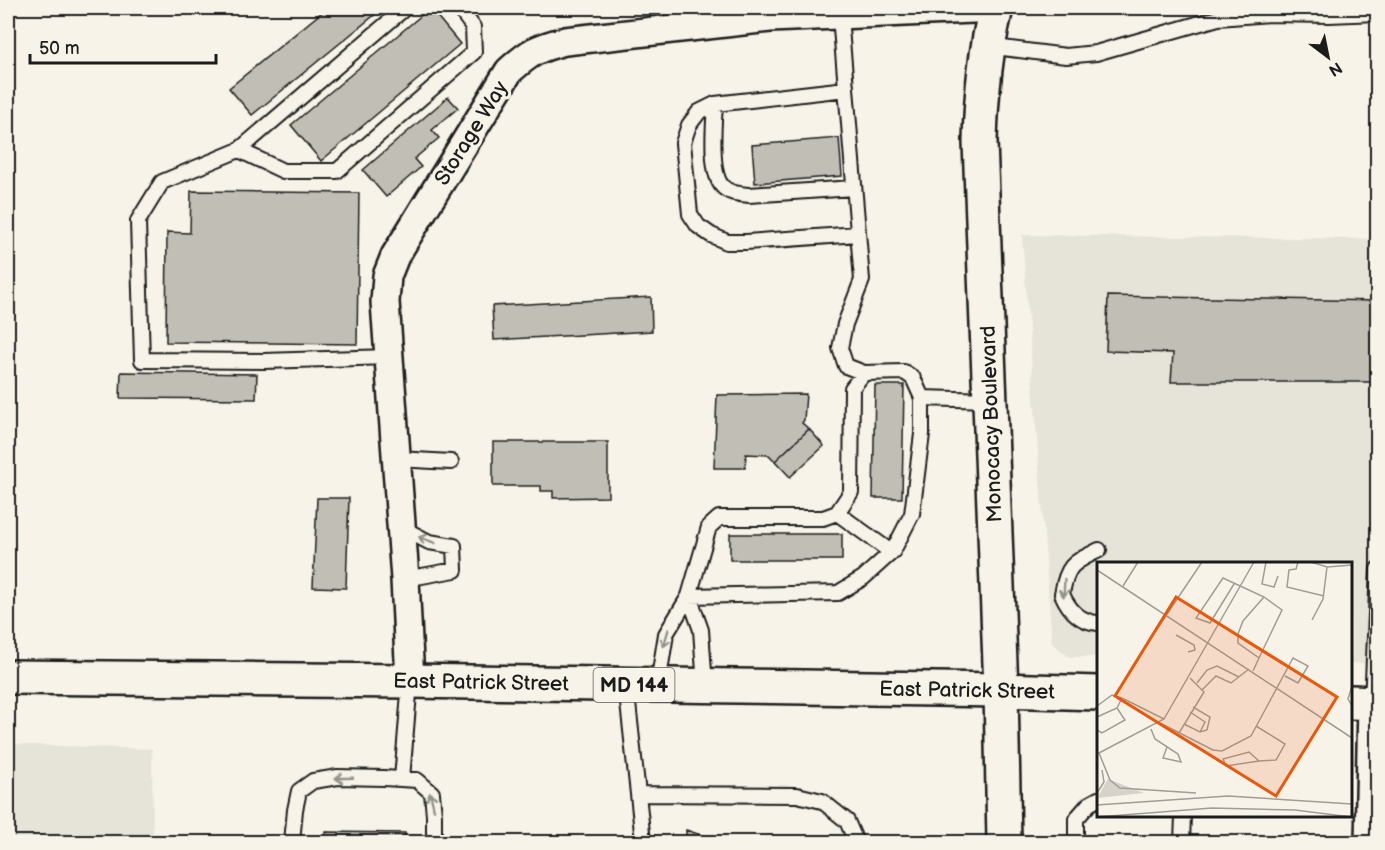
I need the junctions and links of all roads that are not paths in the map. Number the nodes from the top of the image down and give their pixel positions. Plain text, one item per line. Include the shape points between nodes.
1 (405, 8) edge
2 (459, 8) edge
3 (996, 8) edge
4 (1328, 11) edge
5 (1377, 13) edge
6 (840, 16) junction
7 (987, 46) junction
8 (846, 89) junction
9 (715, 104) junction
10 (239, 150) junction
11 (854, 188) junction
12 (858, 234) junction
13 (389, 357) junction
14 (864, 373) junction
15 (922, 398) junction
16 (990, 400) junction
17 (397, 459) junction
18 (451, 462) dead end
19 (837, 513) junction
20 (402, 528) junction
21 (1099, 550) dead end
22 (891, 552) junction
23 (1377, 569) edge
24 (405, 579) junction
25 (689, 596) junction
26 (1097, 623) edge
27 (8, 677) edge
28 (410, 681) junction
29 (641, 685) junction
30 (705, 686) junction
31 (1001, 690) junction
32 (1097, 693) edge
33 (1367, 702) edge
34 (402, 779) junction
35 (638, 794) junction
36 (1097, 800) edge
37 (1183, 817) edge
38 (292, 843) edge
39 (434, 843) edge
40 (643, 843) edge
41 (856, 843) edge
42 (1004, 843) edge
43 (1076, 843) edge
44 (1182, 843) edge
45 (1369, 843) edge

1 - 10 lane
2 - 10 lane via 473,27 474,52 337,171 284,171
3 - 6 street, Storage Way
3 - 7 main road, Monocacy Boulevard
4 - 5 lane
4 - 7 lane via 1218,18 1096,53 1066,56
6 - 8 lane
6 - 13 street, Storage Way via 770,18 577,40 530,52 509,71 395,256 387,276 385,302
7 - 16 main road, Monocacy Boulevard via 980,142
8 - 9 lane
8 - 11 lane
9 - 11 lane via 716,175 722,187 734,194 749,195
9 - 12 lane via 699,112 683,143 690,214 698,226 727,242
10 - 13 lane via 162,182 138,221 142,360
11 - 12 lane
12 - 14 lane via 862,280 840,348 846,366
13 - 17 street, Storage Way
14 - 15 lane via 904,372 913,378
14 - 19 lane via 852,388 851,492
15 - 16 lane
15 - 22 lane via 922,434 912,514
16 - 31 main road, Monocacy Boulevard
17 - 18 lane
17 - 20 street, Storage Way
19 - 22 lane
19 - 25 lane via 823,518 719,518 709,527
20 - 24 street, Storage Way
24 -> 20 lane via 455,570 454,546 429,542
21 -> 26 lane via 1076,561 1066,574 1062,594 1073,612
22 - 25 lane via 863,578 838,593
23 - 33 lane
24 - 28 street, Storage Way
25 -> 29 lane
25 - 30 lane via 701,630
27 - 28 main road, East Patrick Street / MD 144
28 - 29 main road, East Patrick Street / MD 144
28 - 34 lane
29 - 30 main road, East Patrick Street / MD 144
29 - 35 lane
30 - 31 main road, East Patrick Street / MD 144
31 - 32 main road, East Patrick Street / MD 144
31 - 42 main road, Monocacy Boulevard
33 - 45 street
34 -> 38 lane via 338,777 313,781 299,791
39 -> 34 lane via 432,793 417,780
35 - 40 lane
35 - 41 lane via 797,795 822,801 839,814 847,821
36 - 43 lane via 1076,819
37 - 44 lane

